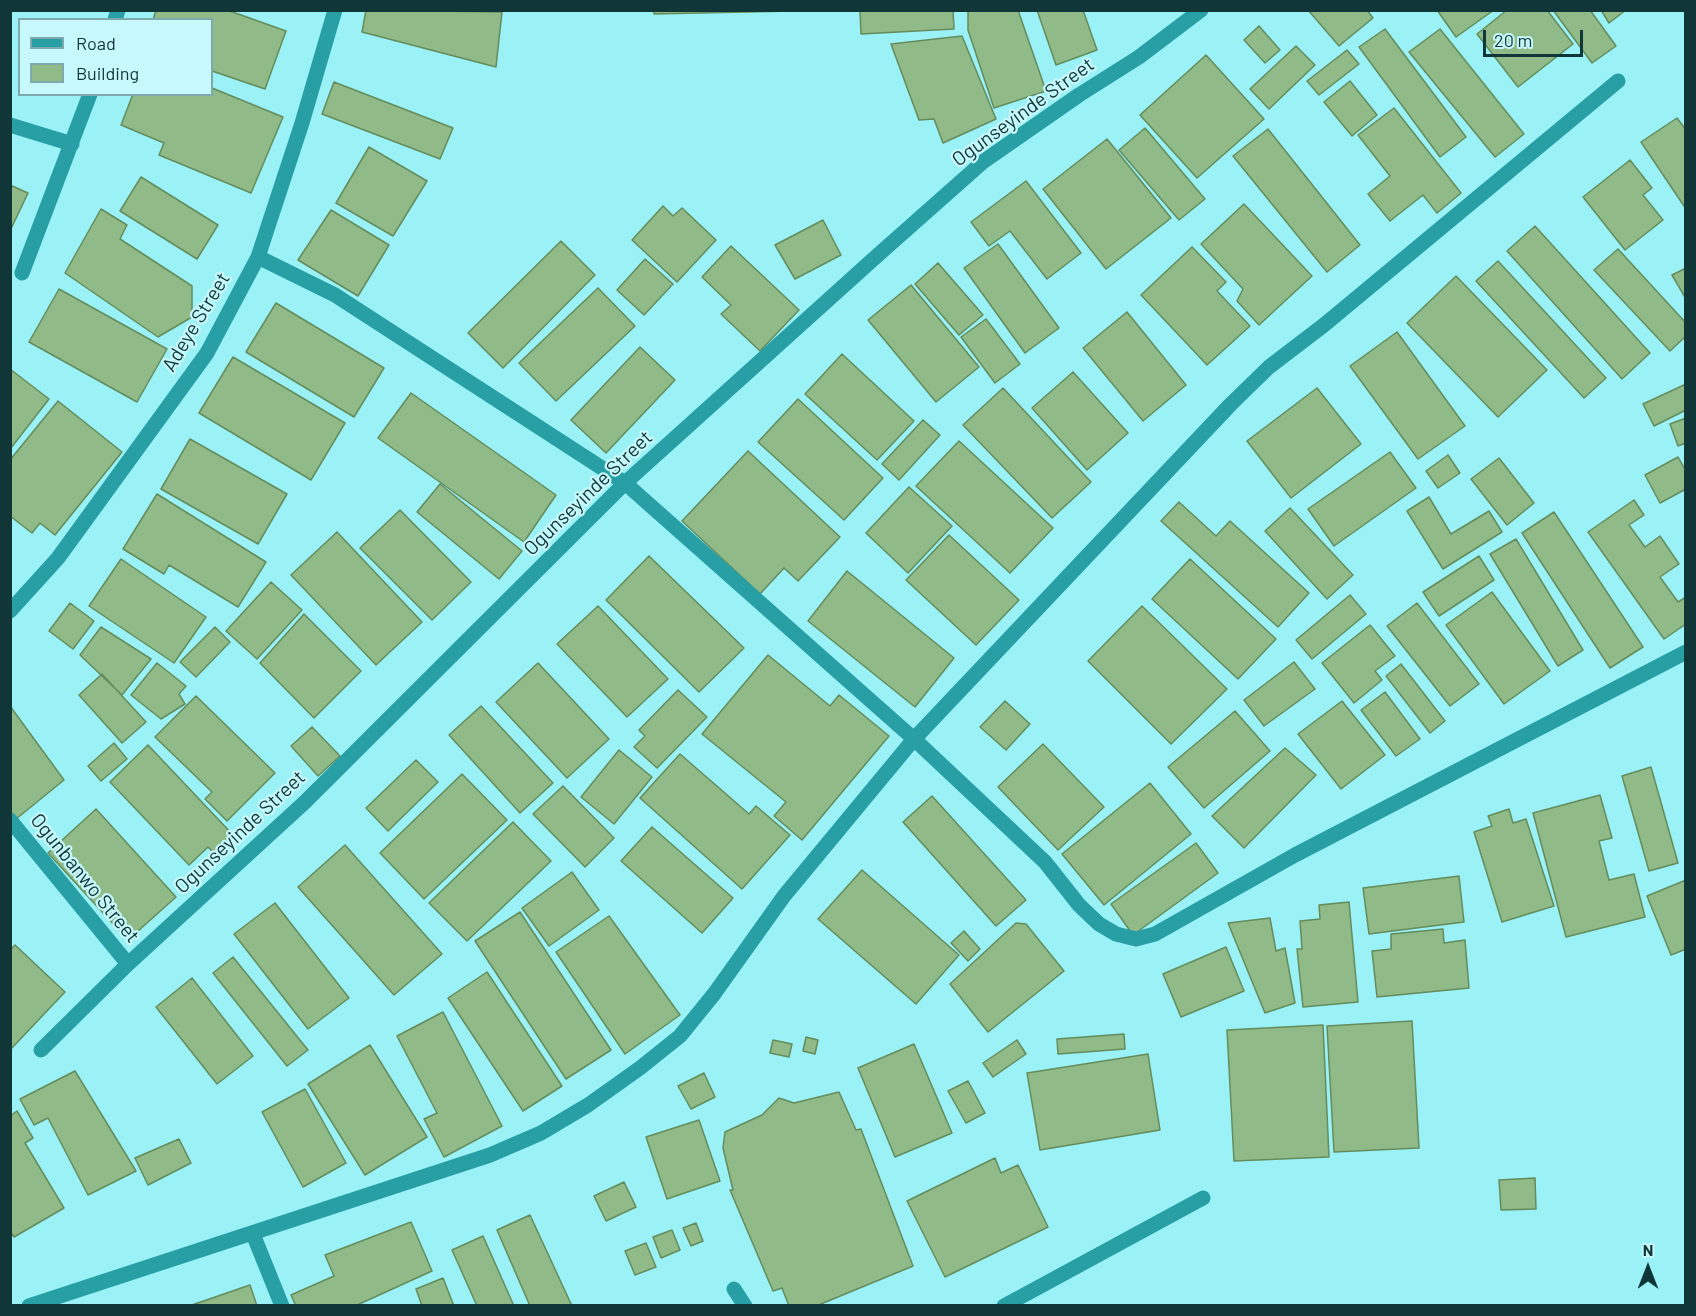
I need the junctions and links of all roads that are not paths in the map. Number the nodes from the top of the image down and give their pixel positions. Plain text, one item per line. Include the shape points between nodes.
1 (335, 10) edge
2 (1201, 10) edge
3 (1618, 81) dead end
4 (89, 96) edge
5 (10, 125) edge
6 (72, 144) junction
7 (258, 257) junction
8 (22, 273) dead end
9 (625, 483) junction
10 (10, 611) edge
11 (1686, 652) edge
12 (914, 739) junction
13 (10, 820) edge
14 (128, 963) junction
15 (41, 1050) dead end
16 (1203, 1198) dead end
17 (253, 1234) junction
18 (734, 1289) dead end
19 (29, 1305) edge
20 (282, 1305) edge
21 (744, 1305) edge
22 (1004, 1305) edge

1 - 7 street, Adeye Street
2 - 9 street, Ogunseyinde Street via 1149,50 984,161
3 - 12 street via 1269,367 1177,459
4 - 6 street
5 - 6 street
6 - 8 street
7 - 9 street via 335,295
7 - 10 street, Adeye Street via 207,353 58,558
9 - 12 street
9 - 14 street, Ogunseyinde Street via 305,802
11 - 12 street via 1295,855 1155,934 1136,939 1099,924 1045,862
12 - 17 street via 784,896 680,1036 640,1068 541,1133 490,1155
13 - 14 street, Ogunbanwo Street
14 - 15 street, Ogunseyinde Street
16 - 22 street
17 - 19 street
17 - 20 street
18 - 21 street

